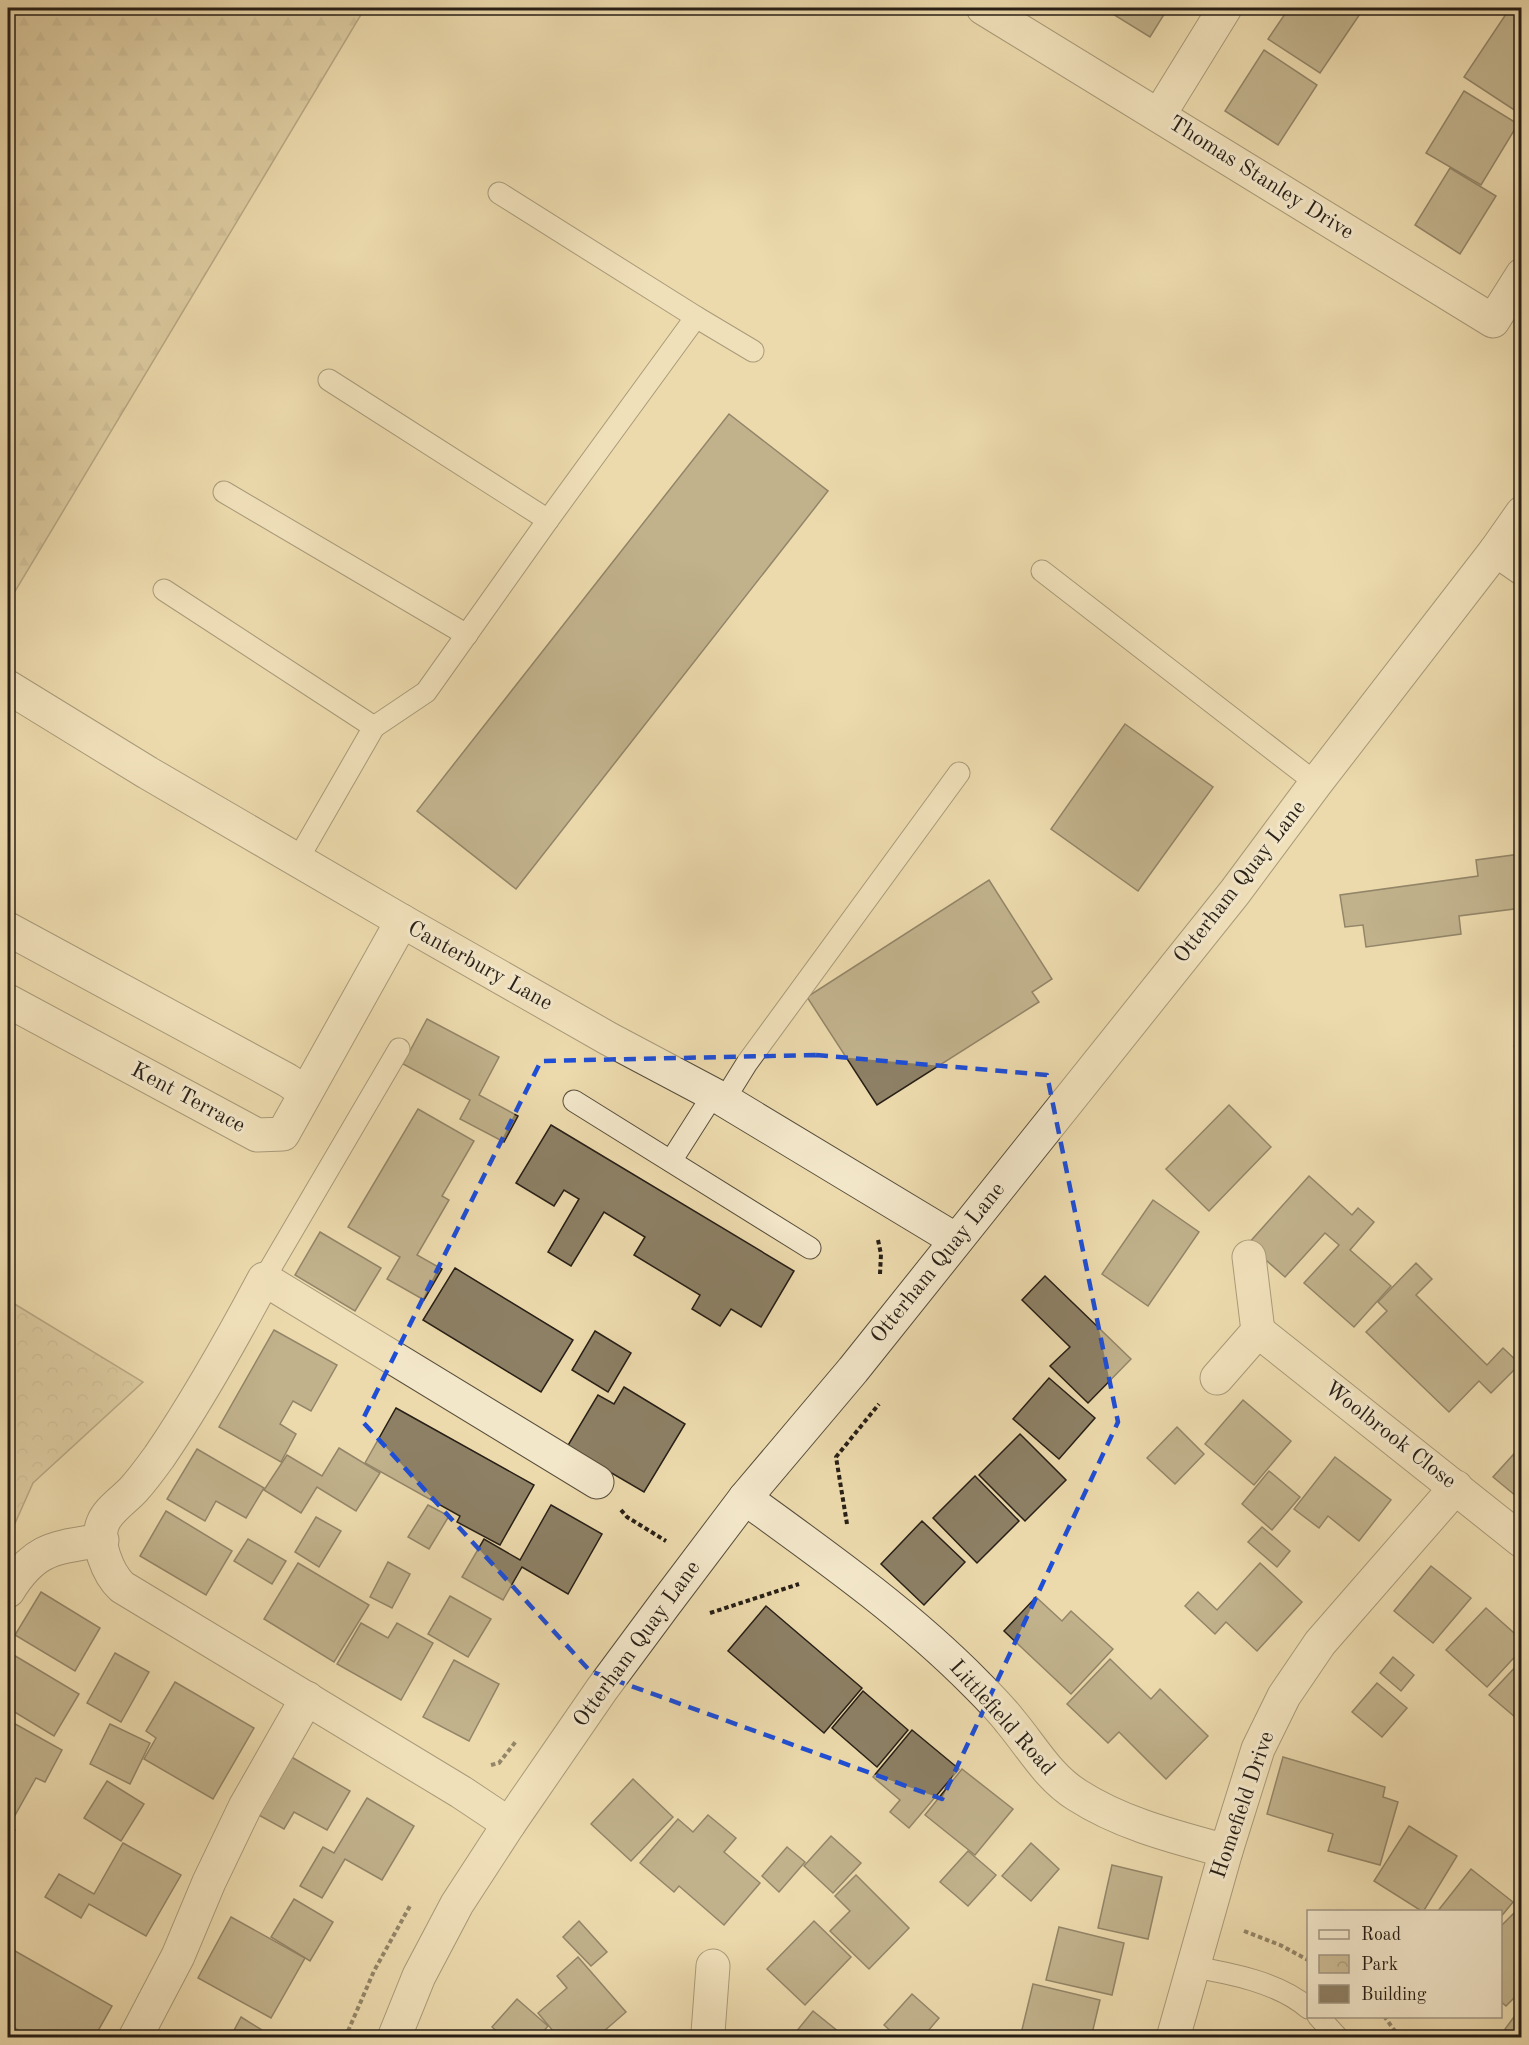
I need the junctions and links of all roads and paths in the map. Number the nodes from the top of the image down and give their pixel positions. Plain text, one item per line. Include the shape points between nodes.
1 (983, 8) edge
2 (1225, 8) edge
3 (1159, 115) junction
4 (499, 193) dead end
5 (1521, 275) edge
6 (696, 317) junction
7 (753, 351) dead end
8 (329, 381) dead end
9 (224, 492) dead end
10 (1521, 513) edge
11 (548, 520) junction
12 (1509, 559) edge
13 (1042, 571) dead end
14 (164, 590) dead end
15 (467, 635) junction
16 (8, 687) edge
17 (374, 727) junction
18 (959, 773) dead end
19 (1316, 783) junction
20 (298, 860) junction
21 (402, 921) junction
22 (8, 929) edge
23 (8, 1001) edge
24 (399, 1049) dead end
25 (305, 1092) junction
26 (719, 1098) junction
27 (574, 1101) dead end
28 (671, 1161) junction
29 (956, 1240) junction
30 (810, 1248) dead end
31 (1249, 1257) dead end
32 (264, 1279) junction
33 (1258, 1331) junction
34 (1217, 1378) dead end
35 (885, 1396) dead end
36 (597, 1482) joint
37 (1456, 1487) junction
38 (745, 1498) junction
39 (102, 1540) junction
40 (1521, 1541) edge
41 (670, 1543) dead end
42 (828, 1557) junction
43 (8, 1591) edge
44 (709, 1614) dead end
45 (307, 1698) junction
46 (509, 1824) junction
47 (1226, 1851) junction
48 (1236, 1928) dead end
49 (1307, 1959) edge
50 (713, 1966) dead end
51 (1193, 1967) junction
52 (1307, 2007) edge
53 (1320, 2018) edge
54 (1386, 2018) edge
55 (703, 2036) edge
56 (135, 2037) edge
57 (394, 2037) edge
58 (1173, 2037) edge
59 (1338, 2037) edge
60 (1400, 2037) edge

1 - 3 street, Thomas Stanley Drive
2 - 3 street
3 - 5 street, Thomas Stanley Drive via 1493,321
4 - 6 lane
6 - 7 lane
6 - 11 lane
8 - 11 lane
9 - 15 lane
10 - 12 street, Otterham Quay Lane
11 - 15 lane
12 - 19 street, Otterham Quay Lane
13 - 19 lane
14 - 17 lane
15 - 17 lane via 426,692
16 - 20 street, Canterbury Lane
17 - 20 lane
18 - 26 lane
19 - 29 street, Otterham Quay Lane via 1235,892
20 - 21 street, Canterbury Lane
21 - 25 street, Kent Terrace
21 - 26 street, Canterbury Lane
22 - 25 street
23 - 25 street, Kent Terrace via 257,1135 283,1134
24 - 32 lane
26 - 28 lane
26 - 29 street, Canterbury Lane
27 - 28 lane
28 - 30 lane
29 - 38 street, Otterham Quay Lane
31 - 33 street
32 - 36 street
32 - 39 street via 159,1456 105,1519
33 - 34 street
33 - 37 street, Woolbrook Close
35 - 42 path via 836,1457 848,1532
36 - 41 path via 627,1517
37 - 40 street, Woolbrook Close
37 - 47 street, Homefield Drive via 1320,1643 1284,1696 1258,1749
38 - 42 street, Littlefield Road
38 - 46 street, Otterham Quay Lane via 602,1689
39 - 43 street via 56,1548 38,1556 26,1565
39 - 45 street via 108,1567 122,1587
42 - 44 path via 804,1582
42 - 47 street, Littlefield Road via 961,1670 1010,1721 1056,1778 1076,1794 1121,1818
45 - 46 street
45 - 56 street via 245,1807 178,1956
46 - 57 street, Otterham Quay Lane via 436,1940
47 - 51 street, Homefield Drive
48 - 49 path
50 - 55 street
51 - 52 lane via 1232,1974 1274,1989
51 - 58 street, Homefield Drive
53 - 59 lane
54 - 60 path

